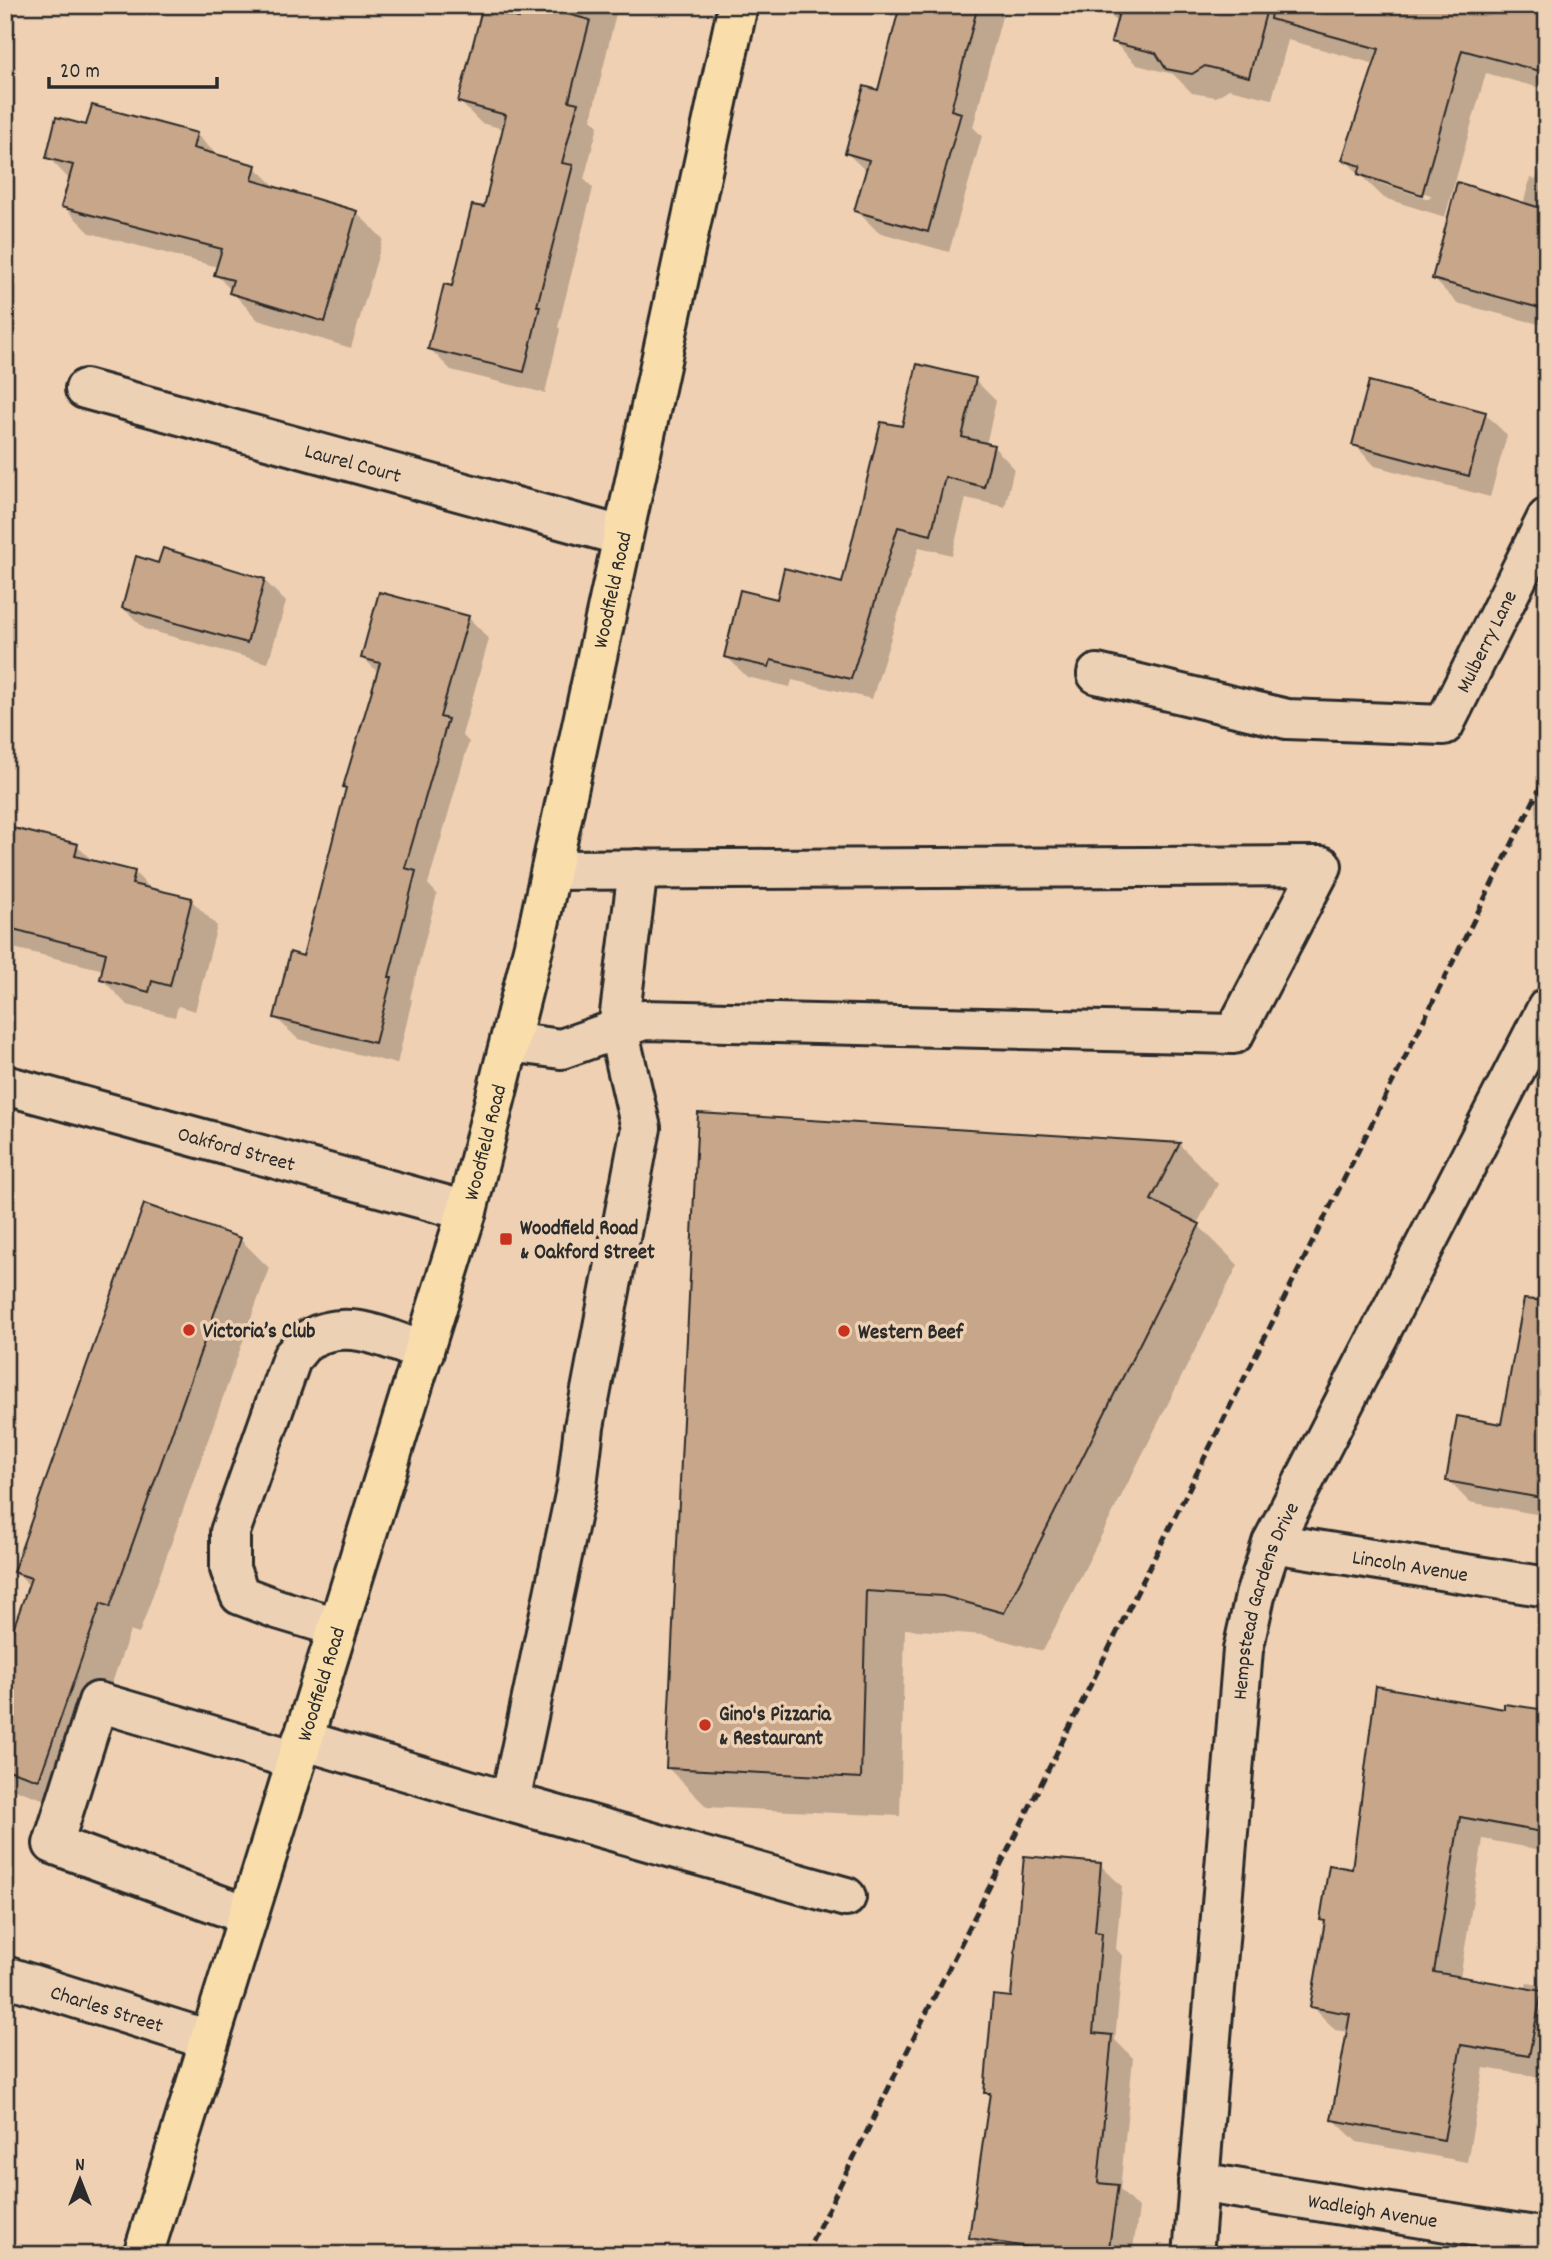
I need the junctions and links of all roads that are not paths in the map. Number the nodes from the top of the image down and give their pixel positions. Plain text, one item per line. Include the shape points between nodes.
1 (738, 5) edge
2 (85, 389) dead end
3 (1547, 518) edge
4 (622, 536) junction
5 (1097, 674) dead end
6 (638, 869) junction
7 (551, 870) junction
8 (1547, 1008) edge
9 (618, 1029) junction
10 (510, 1042) junction
11 (5, 1086) edge
12 (467, 1211) junction
13 (424, 1352) junction
14 (1272, 1543) junction
15 (1547, 1587) edge
16 (337, 1627) junction
17 (299, 1750) junction
18 (510, 1802) junction
19 (846, 1897) dead end
20 (247, 1915) junction
21 (5, 1976) edge
22 (208, 2040) junction
23 (1198, 2182) junction
24 (1547, 2238) edge
25 (143, 2255) edge
26 (1193, 2255) edge

1 - 4 main road, Woodfield Road
2 - 4 street, Laurel Court
3 - 5 street, Mulberry Lane via 1444,725 1287,719
4 - 7 main road, Woodfield Road
6 - 7 street
6 - 9 street
6 - 9 street via 1322,866 1234,1034 644,1020
7 - 10 main road, Woodfield Road
8 - 14 street, Hempstead Gardens Drive
9 - 10 street via 562,1049
9 - 18 street via 641,1128 577,1485
10 - 12 main road, Woodfield Road
11 - 12 street, Oakford Street
12 - 13 main road, Woodfield Road
13 - 16 main road, Woodfield Road
13 - 16 street via 361,1330 310,1338 292,1357 230,1532 230,1569 240,1595
14 - 15 street, Lincoln Avenue
14 - 23 street, Hempstead Gardens Drive via 1243,1650
16 - 17 main road, Woodfield Road
17 - 18 street
17 - 20 main road, Woodfield Road
17 - 20 street via 98,1702 53,1844
18 - 19 street
20 - 22 main road, Woodfield Road
21 - 22 street, Charles Street
22 - 25 main road, Woodfield Road
23 - 24 street, Wadleigh Avenue
23 - 26 street, Hempstead Gardens Drive

